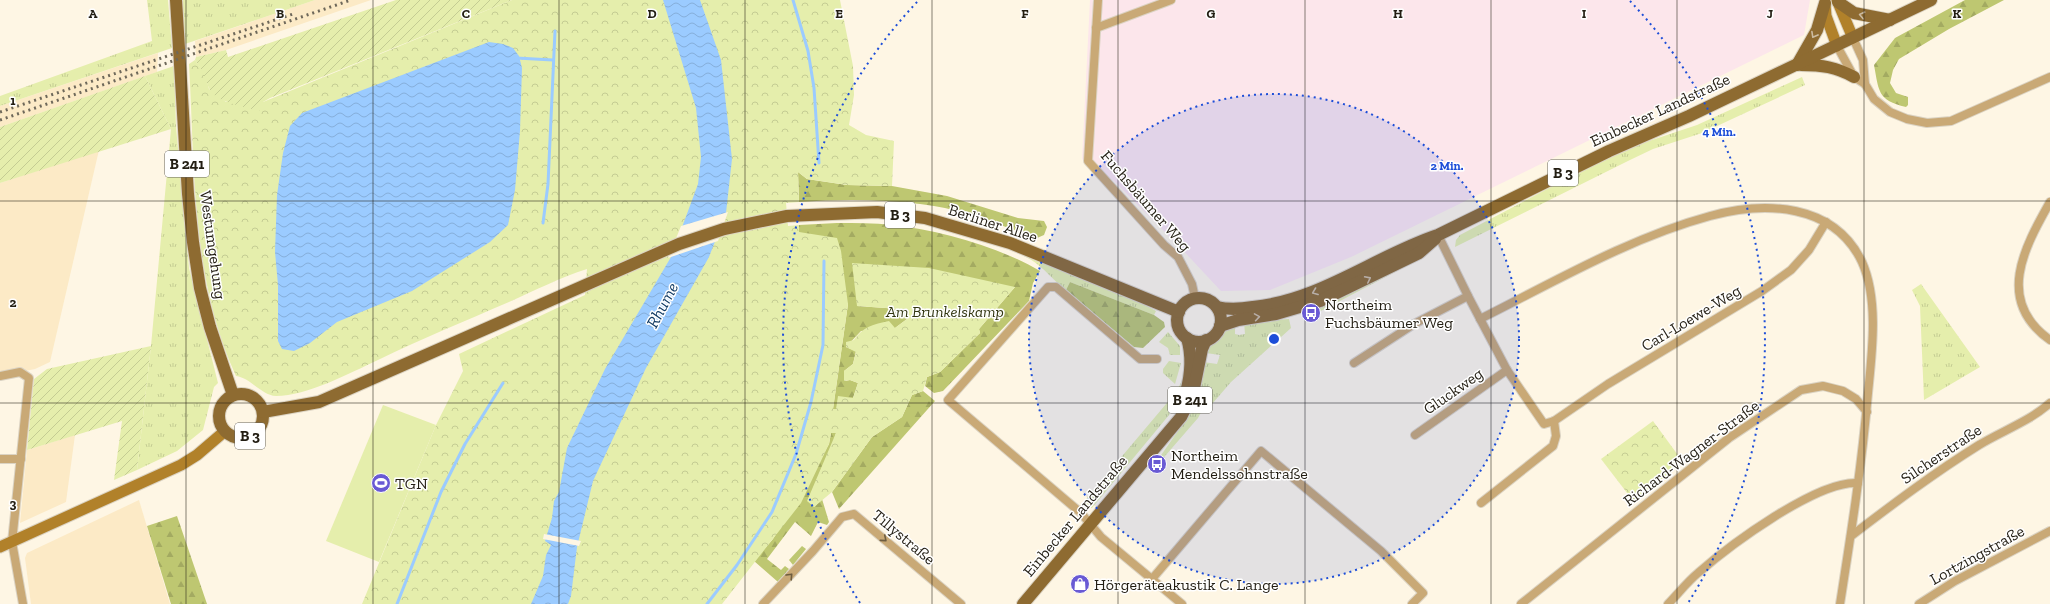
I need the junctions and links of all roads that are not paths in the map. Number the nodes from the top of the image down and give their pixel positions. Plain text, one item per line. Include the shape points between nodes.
1 (176, 0) edge
2 (1098, 0) edge
3 (1171, 0) edge
4 (1931, 0) edge
5 (1838, 1) edge
6 (1825, 2) edge
7 (1890, 20) junction
8 (1096, 28) junction
9 (1853, 38) junction
10 (1837, 46) junction
11 (1797, 65) junction
12 (1854, 77) junction
13 (2050, 77) edge
14 (1865, 84) junction
15 (2050, 202) edge
16 (1826, 222) junction
17 (1438, 235) junction
18 (1468, 296) junction
19 (1195, 298) junction
20 (1217, 307) junction
21 (1179, 312) junction
22 (1480, 319) junction
23 (1220, 326) junction
24 (1187, 338) junction
25 (1206, 340) junction
26 (2050, 340) edge
27 (1157, 359) dead end
28 (1354, 363) dead end
29 (1507, 370) junction
30 (0, 376) edge
31 (233, 395) junction
32 (2050, 403) edge
33 (263, 412) junction
34 (1867, 412) junction
35 (1554, 421) junction
36 (225, 431) junction
37 (1415, 435) dead end
38 (1152, 449) junction
39 (0, 459) edge
40 (21, 459) junction
41 (1858, 483) junction
42 (1481, 503) dead end
43 (1090, 524) junction
44 (2050, 531) edge
45 (1851, 536) junction
46 (12, 542) junction
47 (0, 547) edge
48 (1152, 579) junction
49 (23, 604) edge
50 (763, 604) edge
51 (961, 604) edge
52 (1023, 604) edge
53 (1182, 604) edge
54 (1412, 604) edge
55 (1521, 604) edge
56 (1668, 604) edge
57 (1840, 604) edge
58 (1919, 604) edge

1 - 31 main road, Westumgehung / B 241 via 193,242 200,288 210,327
2 - 8 street, Fuchsbäumer Weg
3 - 8 street
4 - 7 main road, B 3
7 -> 5 main road via 1854,14
5 - 9 main road
6 - 10 main road via 1826,16
6 -> 11 main road via 1817,30
7 - 9 main road, B 3
8 - 19 street, Fuchsbäumer Weg via 1088,162 1178,257 1192,284
9 - 10 main road, Einbecker Landstraße / B 3
9 - 14 street via 1863,60
10 - 11 main road, Einbecker Landstraße / B 3
10 - 12 street
11 - 12 main road via 1838,68
11 - 17 main road, Einbecker Landstraße / B 3 via 1609,151
12 - 14 street
13 - 14 street via 1951,121 1927,123 1890,112 1874,99
15 - 26 street via 2029,240 2020,268 2019,294 2025,314 2037,331
16 - 22 street via 1804,212 1778,208 1743,209 1710,216 1660,232
16 - 34 street via 1849,241 1862,263 1869,285 1873,346
16 - 35 street, Carl-Loewe-Weg via 1809,250 1791,270 1762,291 1608,384
17 - 18 street
17 -> 20 main road, Einbecker Landstraße / B 3 via 1415,243 1360,271 1296,298 1230,310
23 -> 17 main road, Einbecker Landstraße / B 3 via 1320,301 1419,253
18 - 22 street
18 - 28 street via 1414,324
19 - 20 main road via 1207,300
19 - 21 main road via 1188,301
20 - 23 main road via 1221,316
21 - 24 main road via 1179,326
21 - 33 main road, Berliner Allee / B 3 via 1017,245 925,218 877,212 787,216 724,229 679,244 319,402
22 - 29 street
23 - 25 main road via 1215,335
24 - 25 main road
24 - 38 main road, Einbecker Landstraße / B 241 via 1190,356 1189,381 1179,410
25 - 38 main road, Einbecker Landstraße / B 241 via 1188,405 1169,432
27 - 43 street via 1140,359 1056,287 1048,287 948,400 1081,513
29 - 35 street via 1544,424
29 - 37 street, Gluckweg
30 - 40 street via 20,372 29,378
31 - 33 main road, B 3 via 250,395 260,404
31 - 36 main road, B 3 via 227,398 220,408 219,420
32 - 45 street, Silcherstraße via 1939,470
33 - 36 main road, B 3 via 261,426 251,436 237,438
34 - 41 street
34 - 55 street, Richard-Wagner-Straße via 1856,399 1843,391 1823,386 1801,390 1729,438
35 - 42 street via 1556,436 1553,446
36 - 46 main road, B 3 via 181,465
38 - 43 main road, Einbecker Landstraße / B 241
39 - 40 street
40 - 46 street
41 - 45 street
41 - 56 street via 1847,482 1816,494 1770,519 1697,574
43 - 48 street via 1100,537
43 - 52 main road, Einbecker Landstraße / B 241
44 - 58 street, Lortzingstraße via 1955,581
45 - 57 street
46 - 47 main road, B 3
46 - 49 street
48 - 53 street
48 - 54 street via 1261,450 1381,551 1423,593
50 -> 51 street, Tillystraße via 842,517 854,514

